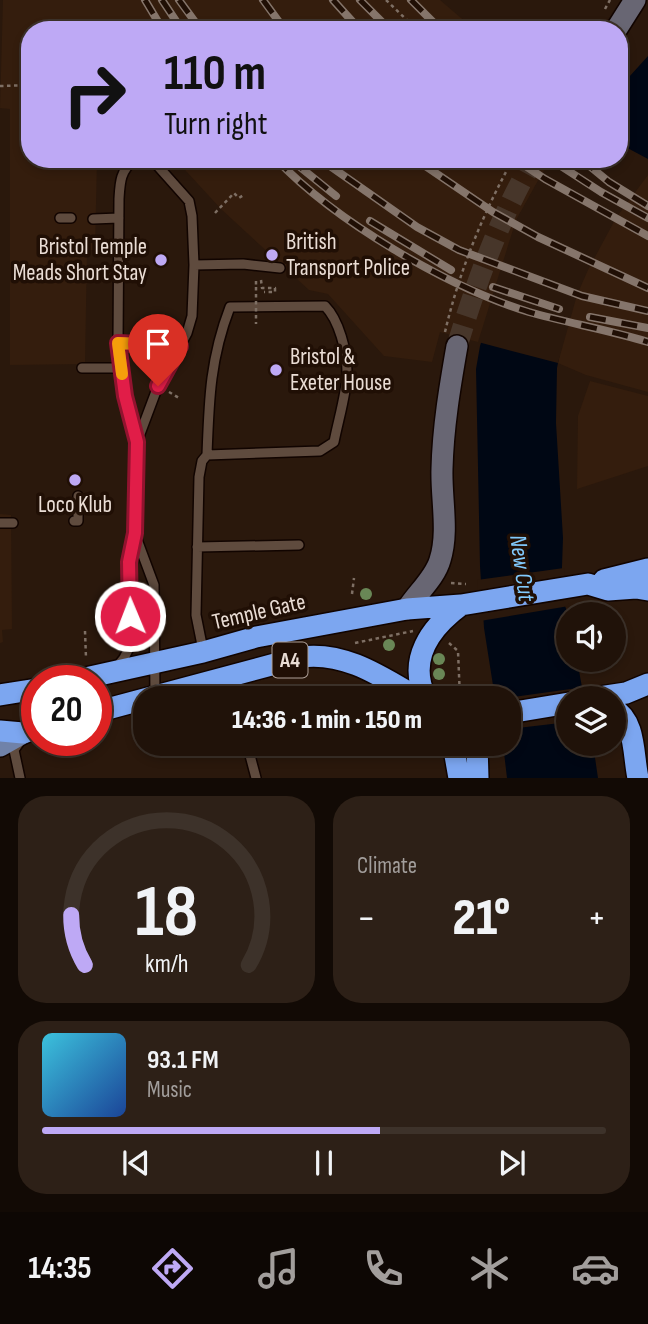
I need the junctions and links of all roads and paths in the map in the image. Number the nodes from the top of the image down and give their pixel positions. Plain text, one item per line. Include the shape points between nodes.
1 (386, 0) edge
2 (635, 0) edge
3 (408, 21) edge
4 (622, 21) edge
5 (21, 85) edge
6 (0, 86) edge
7 (125, 168) edge
8 (160, 168) edge
9 (245, 194) dead end
10 (215, 213) dead end
11 (60, 218) dead end
12 (71, 218) dead end
13 (119, 218) junction
14 (93, 219) dead end
15 (194, 265) junction
16 (280, 268) dead end
17 (261, 280) dead end
18 (256, 281) dead end
19 (264, 292) dead end
20 (256, 324) dead end
21 (118, 343) junction
22 (180, 346) junction
23 (457, 346) tunnel mouth
24 (82, 368) dead end
25 (122, 368) junction
26 (163, 388) dead end
27 (179, 398) dead end
28 (137, 442) junction
29 (207, 455) junction
30 (78, 496) dead end
31 (74, 521) dead end
32 (0, 523) edge
33 (13, 523) dead end
34 (135, 533) junction
35 (299, 545) dead end
36 (197, 547) junction
37 (648, 569) edge
38 (354, 578) dead end
39 (446, 583) dead end
40 (586, 584) junction
41 (621, 589) junction
42 (648, 590) edge
43 (352, 594) dead end
44 (470, 598) junction
45 (648, 604) edge
46 (407, 609) junction
47 (85, 631) dead end
48 (411, 631) dead end
49 (438, 639) dead end
50 (351, 647) dead end
51 (204, 652) junction
52 (86, 657) dead end
53 (154, 663) junction
54 (114, 671) joint
55 (346, 682) dead end
56 (648, 684) edge
57 (155, 686) edge
58 (191, 686) edge
59 (354, 686) edge
60 (397, 686) edge
61 (421, 686) edge
62 (459, 686) edge
63 (19, 693) edge
64 (626, 693) edge
65 (133, 701) edge
66 (556, 705) edge
67 (112, 707) edge
68 (0, 709) edge
69 (521, 711) edge
70 (626, 719) edge
71 (21, 730) edge
72 (0, 731) edge
73 (21, 735) edge
74 (21, 741) edge
75 (0, 746) edge
76 (250, 756) edge
77 (455, 756) edge
78 (476, 756) edge
79 (20, 778) edge
80 (256, 778) edge
81 (459, 778) edge
82 (478, 778) edge
83 (638, 778) edge

1 - 3 path
2 - 4 street
5 - 6 path
7 - 13 lane
8 - 15 lane via 189,201
9 - 10 path via 239,198 234,193
11 - 12 lane
13 - 14 lane
13 - 21 lane
15 - 16 lane
15 - 22 lane via 192,316
17 - 19 path via 262,288 275,288 275,292
18 - 20 path, bridge
21 - 22 lane
21 - 25 lane
22 - 28 lane via 158,386
23 - 46 street via 442,468 443,544 437,568
24 - 25 lane
25 - 28 lane
26 - 27 path
28 - 34 lane
29 - 29 lane via 320,451 334,442 347,372 338,325 325,306 230,307 215,354
29 - 36 lane via 199,477
30 - 31 lane via 78,521
32 - 33 lane
34 - 53 lane via 154,585
34 - 54 lane via 129,562 131,643
35 - 36 lane
36 - 51 lane via 196,615
37 - 40 highway, A4
38 - 43 path
39 - 44 path
40 - 41 highway, A4
40 - 44 highway, A4
41 - 42 highway, A4
41 - 45 highway, A4
44 - 46 highway, Temple Gate / A4
44 - 61 highway via 430,635 420,655
46 - 51 highway, Temple Gate / A4 via 256,637
47 - 52 path
48 - 50 path
49 - 62 path via 458,651
51 - 53 highway, Temple Gate / A4
53 - 54 highway, Temple Gate / A4
53 - 57 lane
55 - 59 path
56 - 64 highway
58 - 60 highway, A4 via 319,654 360,665
63 - 68 main road
65 - 67 highway, A4
66 - 69 highway
70 - 83 highway
71 - 72 highway
73 - 75 main road
74 - 79 lane via 14,750
76 - 80 lane
77 - 81 highway
78 - 82 highway

